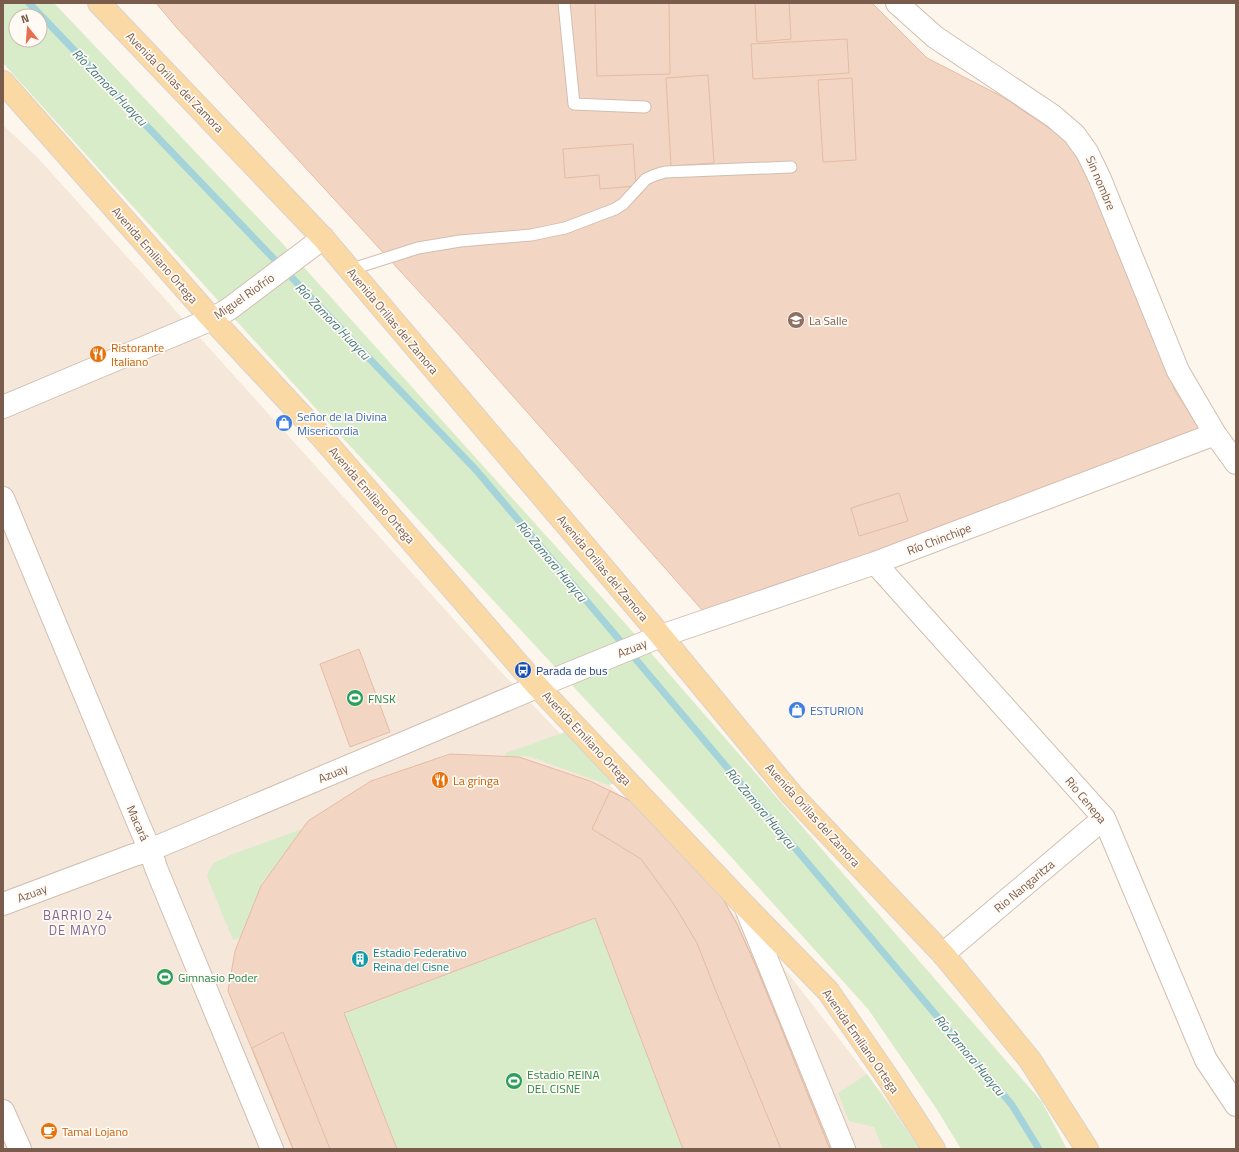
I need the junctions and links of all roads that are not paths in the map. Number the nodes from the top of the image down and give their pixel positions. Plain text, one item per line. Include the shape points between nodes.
1 (99, 3) edge
2 (564, 3) edge
3 (897, 3) edge
4 (3, 82) edge
5 (646, 107) dead end
6 (791, 167) dead end
7 (316, 244) junction
8 (350, 270) junction
9 (221, 314) junction
10 (3, 407) edge
11 (1215, 434) junction
12 (1236, 463) edge
13 (3, 498) edge
14 (875, 563) junction
15 (661, 636) junction
16 (545, 683) junction
17 (1104, 818) junction
18 (150, 850) junction
19 (3, 904) edge
20 (745, 906) junction
21 (943, 954) junction
22 (1236, 1105) edge
23 (3, 1111) edge
24 (20, 1149) edge
25 (272, 1149) edge
26 (844, 1149) edge
27 (934, 1149) edge
28 (1087, 1149) edge

1 - 7 main road, Avenida Orillas del Zamora
2 - 5 lane via 574,104
3 - 11 street, Sin nombre via 935,37 1053,116 1074,134 1087,152 1100,179 1178,371
4 - 9 main road, Avenida Emiliano Ortega
6 - 8 lane via 655,174 646,179 615,209 565,228 418,248
7 - 8 main road, Avenida Orillas del Zamora
7 - 9 street, Miguel Riofrío
8 - 15 main road, Avenida Orillas del Zamora
9 - 10 street, Miguel Riofrío
9 - 16 main road, Avenida Emiliano Ortega via 319,434
11 - 12 street
11 - 14 street, Río Chinchipe
13 - 18 street, Macará
14 - 15 street, Río Chinchipe
14 - 17 street, Rio Cenepa
15 - 16 street, Azuay
15 - 21 main road, Avenida Orillas del Zamora via 792,795
16 - 18 street, Azuay
16 - 20 main road, Avenida Emiliano Ortega
17 - 21 street, Rio Nangaritza
17 - 22 street, Rio Cenepa via 1206,1060
18 - 19 street, Azuay
18 - 25 street, Macará
20 - 26 street, Avenida Emiliano Ortega
20 - 27 main road, Avenida Emiliano Ortega via 828,991
21 - 28 main road, Avenida Orillas del Zamora via 1030,1060
23 - 24 street

